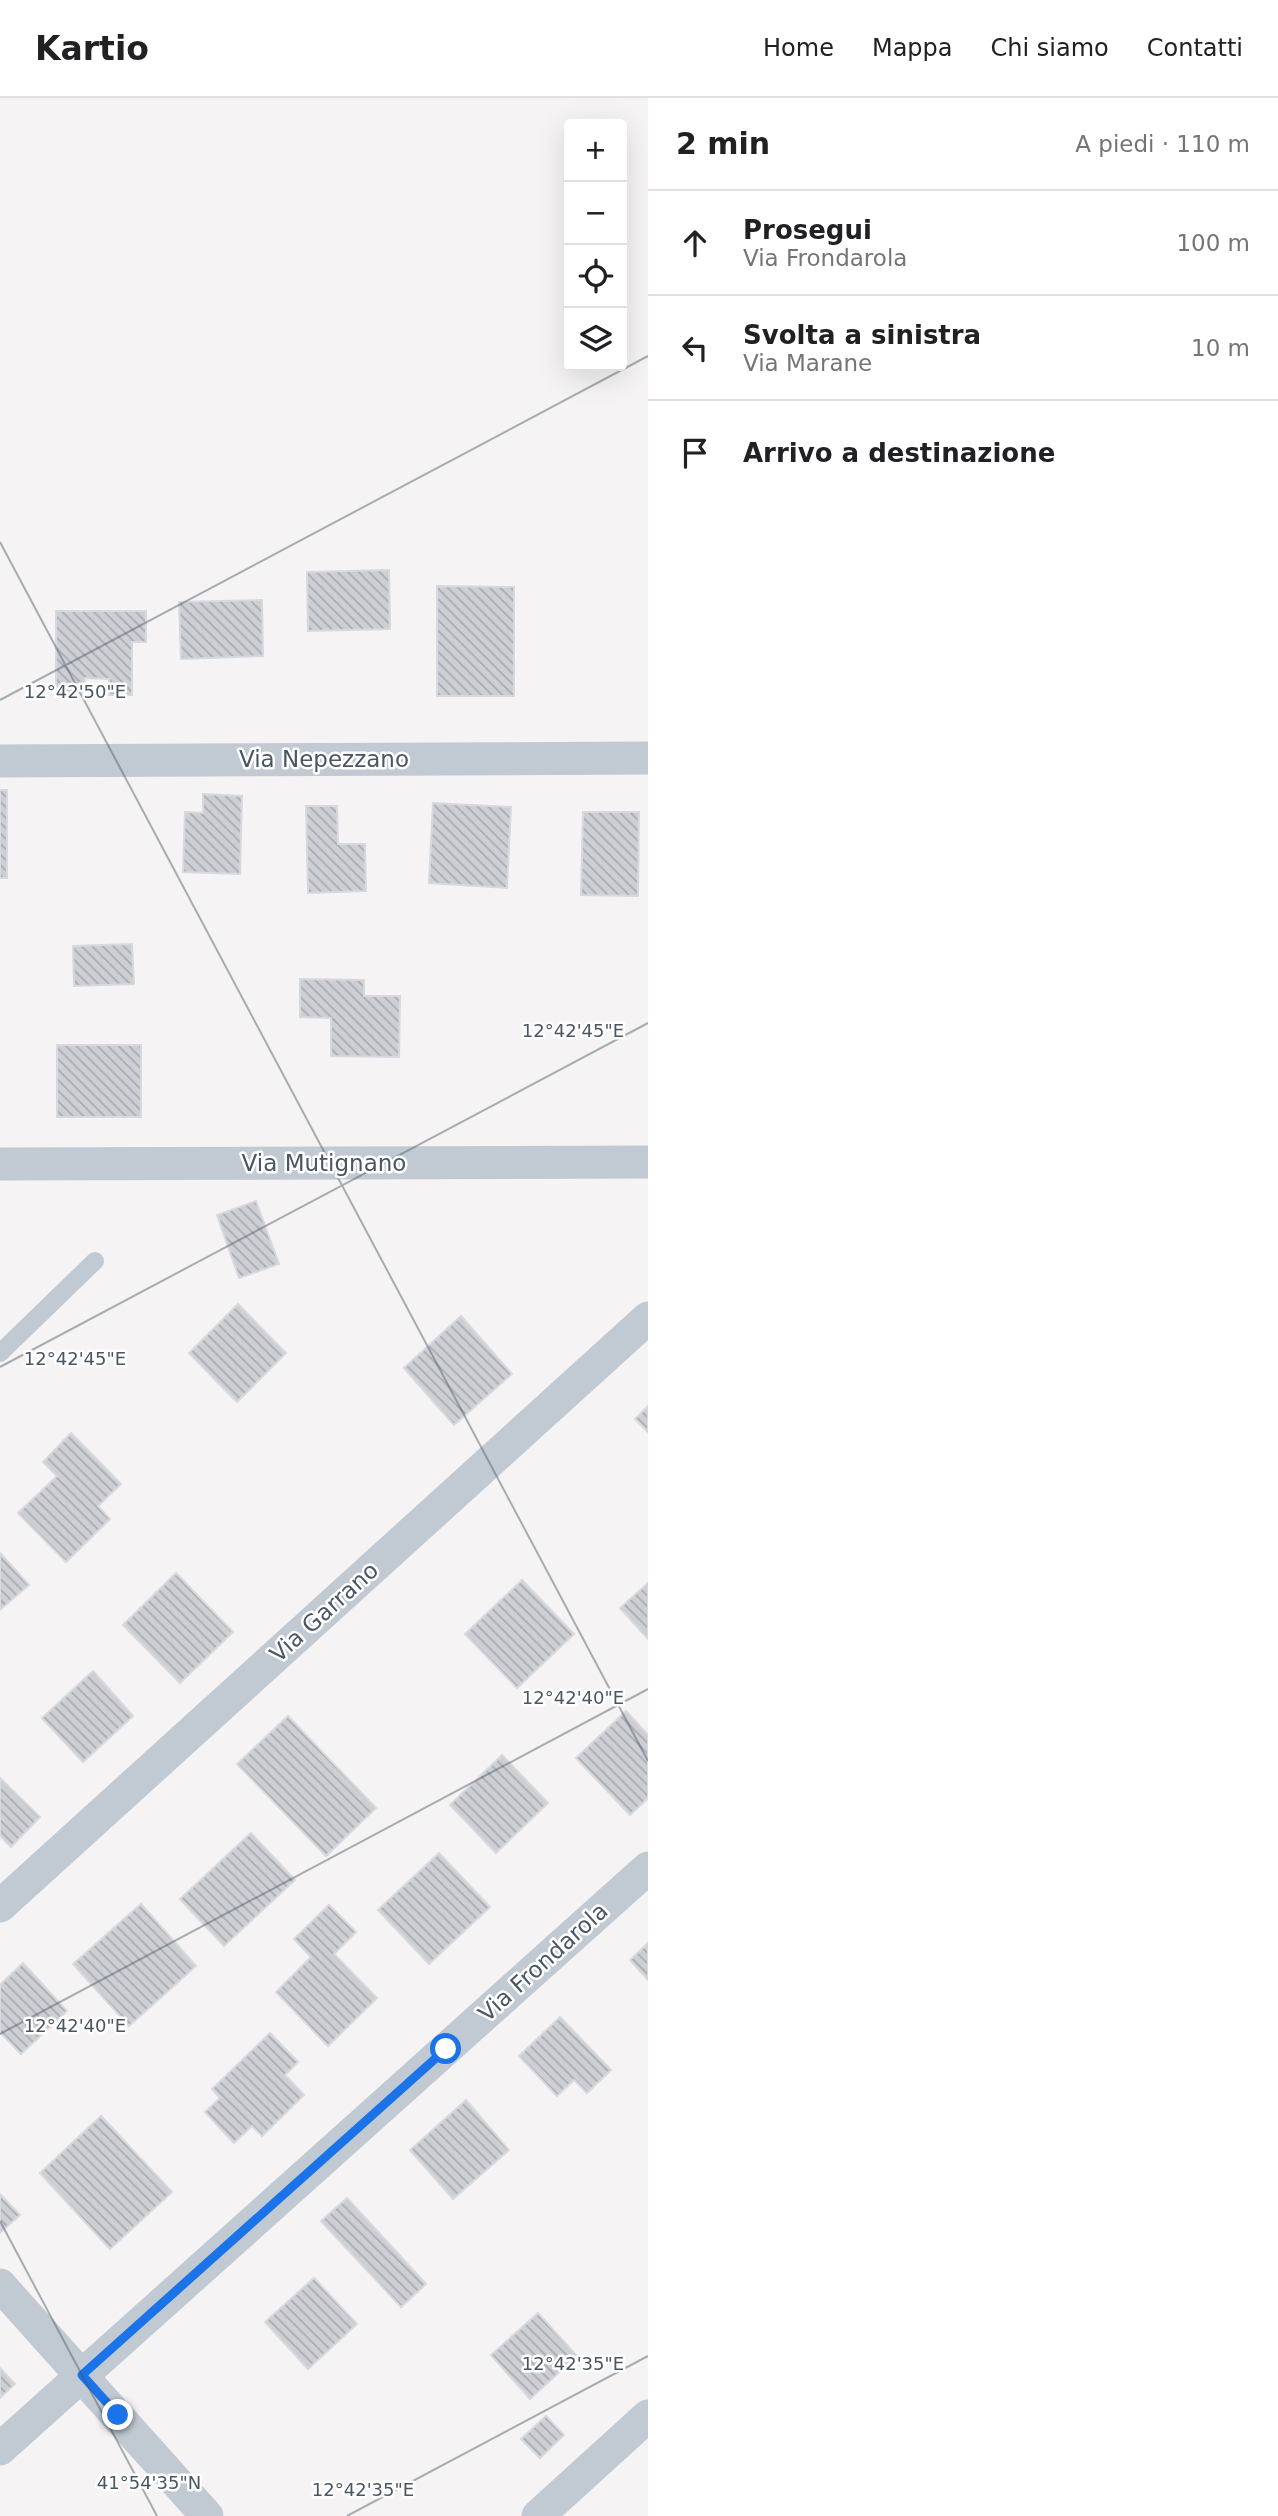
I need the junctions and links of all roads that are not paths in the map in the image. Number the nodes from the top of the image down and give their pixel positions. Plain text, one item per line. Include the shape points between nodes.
1 (648, 758) edge
2 (0, 761) edge
3 (648, 1162) edge
4 (0, 1164) edge
5 (95, 1261) dead end
6 (648, 1318) edge
7 (0, 1353) edge
8 (648, 1868) edge
9 (0, 1906) edge
10 (0, 2286) edge
11 (82, 2375) junction
12 (648, 2416) edge
13 (0, 2449) edge
14 (207, 2516) edge
15 (538, 2516) edge

1 - 2 street, Via Nepezzano
3 - 4 street, Via Mutignano
5 - 7 lane
6 - 9 street, Via Garrano
8 - 11 street, Via Frondarola
10 - 11 street
11 - 13 street, Via Frondarola
11 - 14 street
12 - 15 street

